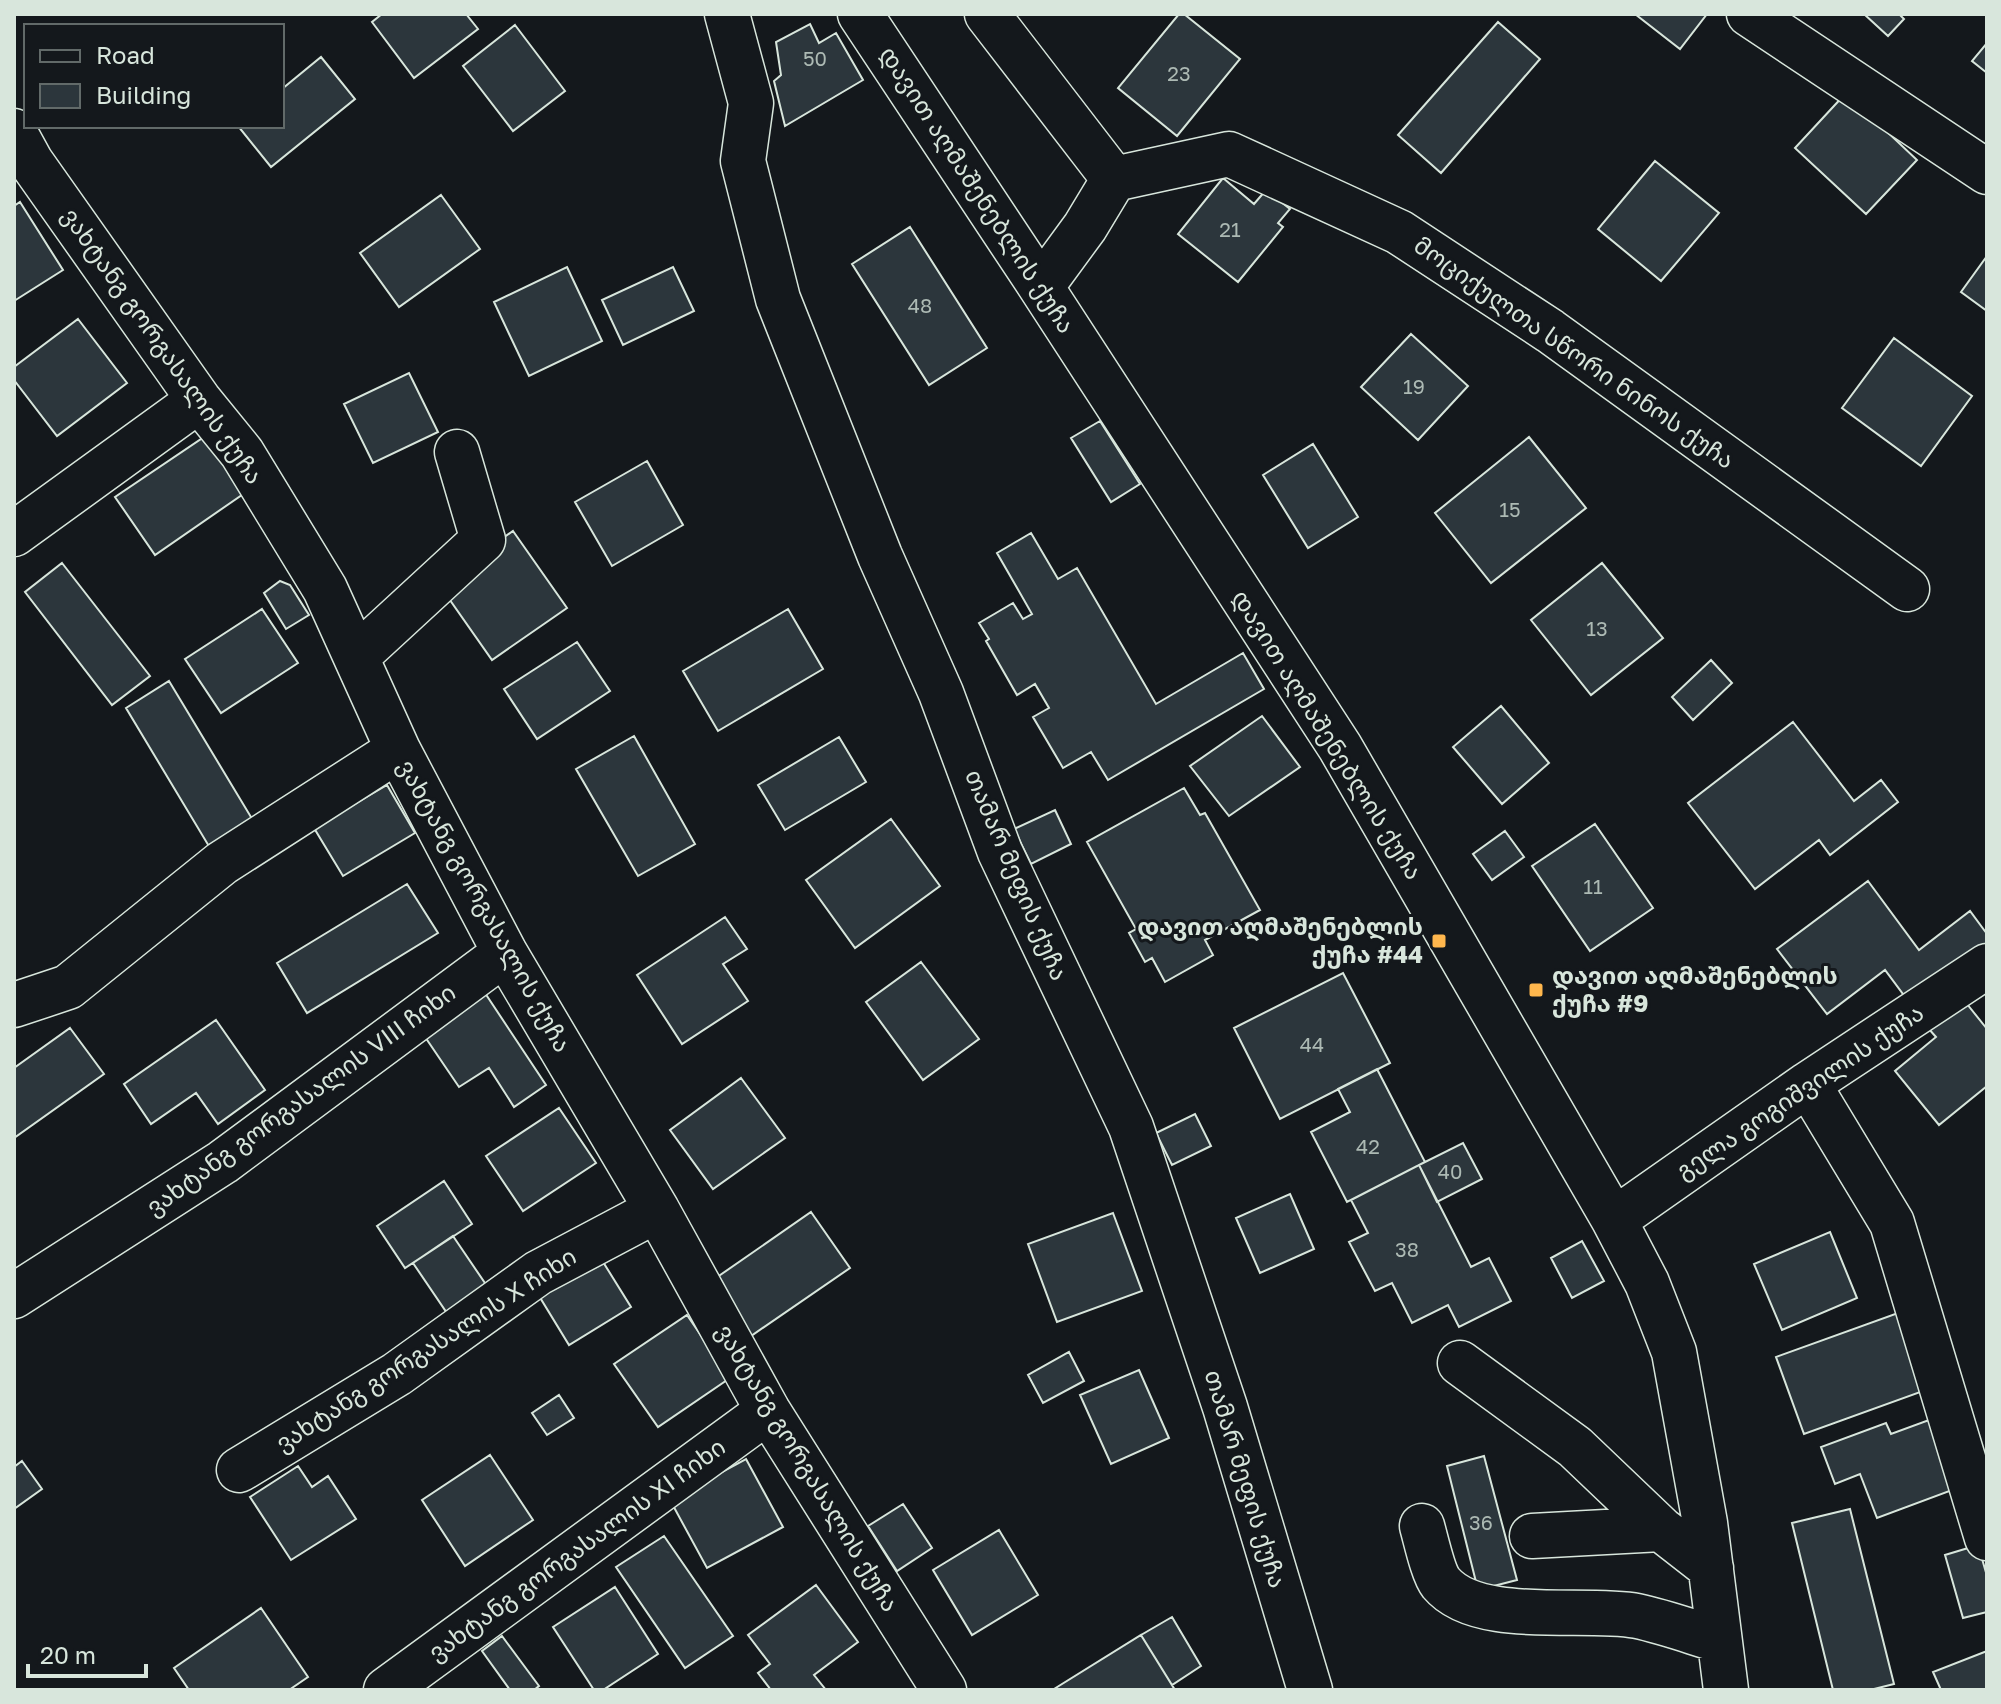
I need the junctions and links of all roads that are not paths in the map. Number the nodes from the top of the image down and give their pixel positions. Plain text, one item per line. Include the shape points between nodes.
1 (727, 14) edge
2 (860, 14) edge
3 (987, 14) edge
4 (1749, 14) edge
5 (14, 131) edge
6 (1987, 172) edge
7 (1114, 179) junction
8 (1041, 287) junction
9 (199, 400) junction
10 (457, 452) dead end
11 (14, 534) edge
12 (1907, 589) dead end
13 (356, 657) junction
14 (398, 750) junction
15 (505, 953) junction
16 (1987, 966) edge
17 (14, 1005) edge
18 (1808, 1084) junction
19 (657, 1210) junction
20 (1614, 1220) junction
21 (14, 1296) edge
22 (1460, 1363) dead end
23 (768, 1411) junction
24 (239, 1470) dead end
25 (1422, 1526) dead end
26 (1661, 1529) junction
27 (1532, 1536) dead end
28 (1987, 1538) edge
29 (1711, 1568) junction
30 (1719, 1640) junction
31 (386, 1690) edge
32 (944, 1690) edge
33 (1310, 1690) edge
34 (1726, 1690) edge

1 - 33 street, თამარ მეფის ქუჩა via 751,103 743,161 778,299 941,693 1000,852 1131,1127 1225,1407
2 - 8 street, დავით აღმაშენებლის ქუჩა
3 - 7 street
4 - 6 street
5 - 9 street, ვახტანგ გორგასალის ქუჩა
7 - 8 street
7 - 12 street, მოციქულთა სწორი ნინოს ქუჩა via 1229,154 1399,232 1550,331
8 - 20 street, დავით აღმაშენებლის ქუჩა via 1340,747
9 - 11 street
9 - 13 street, ვახტანგ გორგასალის ქუჩა via 242,453 317,576
10 - 13 street via 483,540
13 - 14 street, ვახტანგ გორგასალის ქუჩა
14 - 15 street, ვახტანგ გორგასალის ქუჩა
14 - 17 street via 222,863 68,987
15 - 19 street, ვახტანგ გორგასალის ქუჩა
15 - 21 street, ვახტანგ გორგასალის VIII ჩიხი via 223,1162
16 - 18 street, გელა გოგიშვილის ქუჩა
18 - 20 street, გელა გოგიშვილის ქუჩა
18 - 28 street via 1892,1223
19 - 23 street, ვახტანგ გორგასალის ქუჩა
19 - 24 street, ვახტანგ გორგასალის X ჩიხი via 538,1273 397,1374
20 - 29 street, დავით აღმაშენებლის ქუჩა via 1674,1352
22 - 26 street via 1575,1447
23 - 31 street, ვახტანგ გორგასალის XI ჩიხი
23 - 32 street, ვახტანგ გორგასალის ქუჩა
25 - 30 street via 1440,1583 1464,1600 1528,1612 1634,1616
26 - 27 street
26 - 29 street
29 - 30 street, დავით აღმაშენებლის ქუჩა
30 - 34 street, დავით აღმაშენებლის ქუჩა

